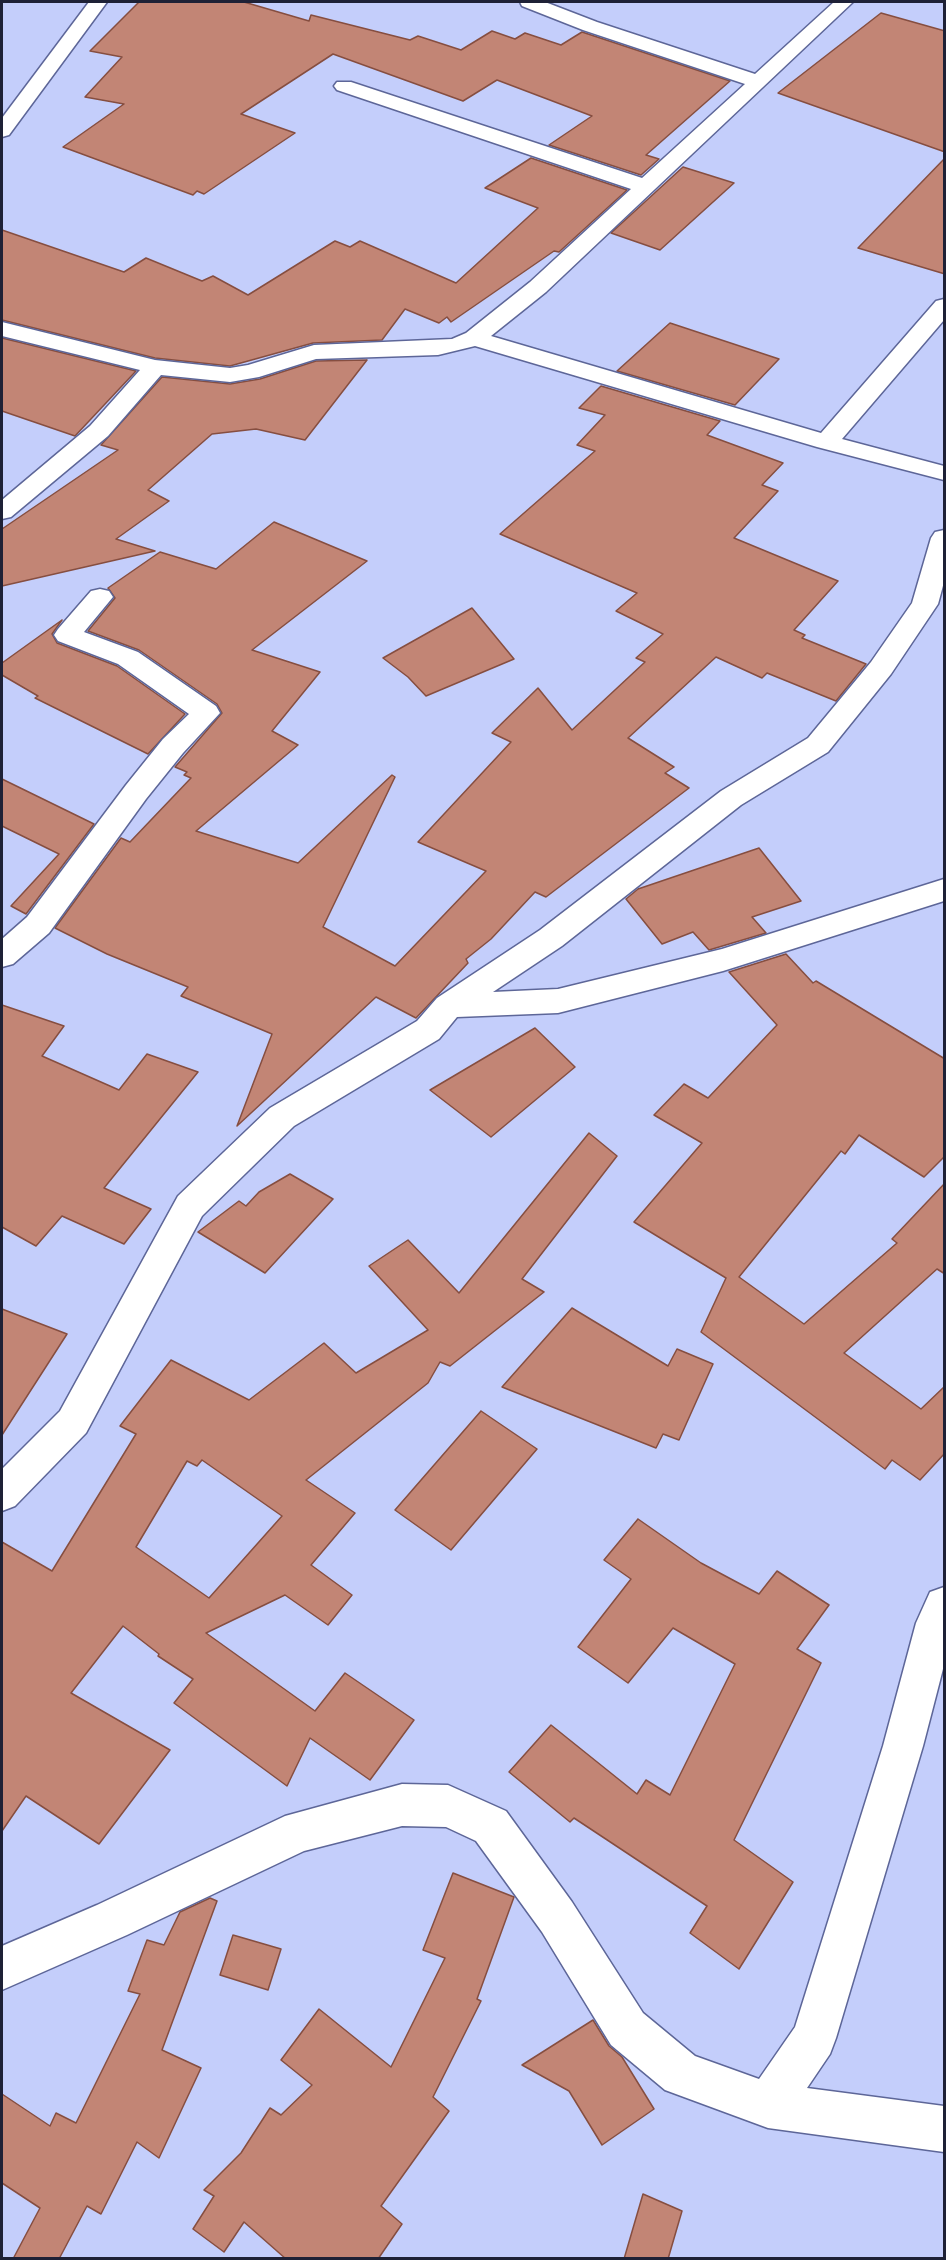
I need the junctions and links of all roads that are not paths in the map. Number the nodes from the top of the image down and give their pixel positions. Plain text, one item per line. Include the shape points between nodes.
1 (98, 2) edge
2 (529, 2) edge
3 (844, 2) edge
4 (759, 82) junction
5 (344, 86) dead end
6 (2, 131) edge
7 (644, 186) junction
8 (945, 306) edge
9 (2, 329) edge
10 (474, 338) junction
11 (156, 367) junction
12 (826, 442) junction
13 (945, 473) edge
14 (2, 512) edge
15 (945, 538) edge
16 (100, 597) dead end
17 (945, 890) edge
18 (2, 956) edge
19 (448, 1006) junction
20 (2, 1494) edge
21 (945, 1605) edge
22 (2, 1968) edge
23 (768, 2104) junction
24 (945, 2129) edge

1 - 6 street
2 - 4 street
3 - 4 street
4 - 7 street
5 - 7 street
7 - 10 street via 538,287
8 - 12 street
9 - 11 street
10 - 11 street via 438,348 314,352 230,375
10 - 12 street
11 - 14 street via 99,431
12 - 13 street
15 - 19 street via 925,604 881,668 818,745 731,798 551,938
16 - 18 street via 67,635 128,658 206,713 172,746 38,925
17 - 19 street via 723,960 558,1000
19 - 20 street via 428,1030 282,1117 190,1206 73,1422
21 - 23 street via 936,1623 903,1746 814,2038
22 - 23 street via 300,1831 402,1805 448,1806 491,1826 556,1917 627,2029 681,2074
23 - 24 street

